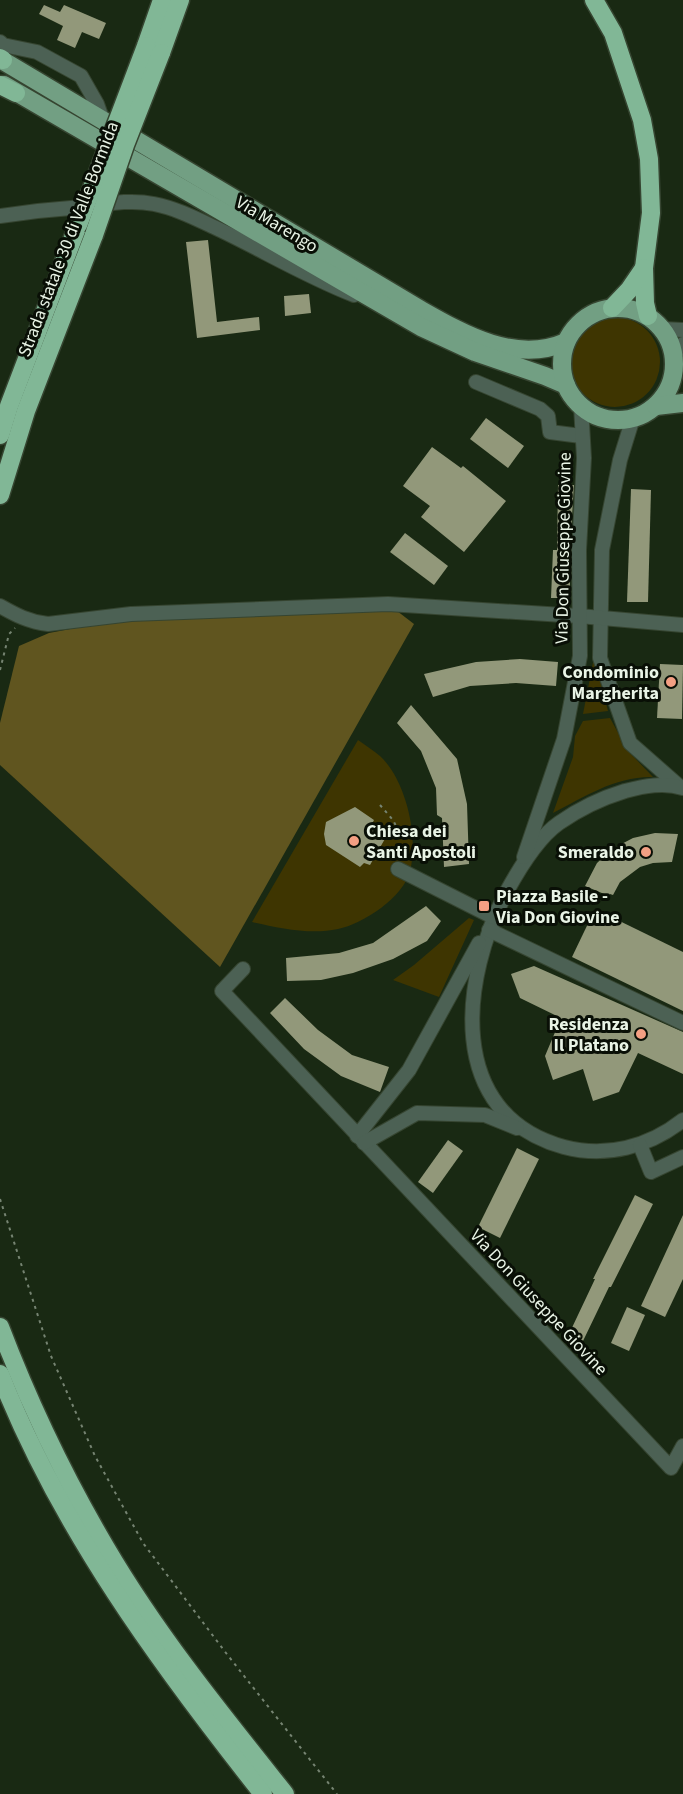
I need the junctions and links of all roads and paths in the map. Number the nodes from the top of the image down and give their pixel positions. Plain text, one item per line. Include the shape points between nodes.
1 (162, 0) edge
2 (180, 0) edge
3 (594, 0) edge
4 (154, 49) junction
5 (1, 55) edge
6 (5, 87) edge
7 (103, 120) junction
8 (0, 216) edge
9 (644, 268) junction
10 (612, 308) junction
11 (389, 309) junction
12 (648, 316) junction
13 (663, 329) junction
14 (683, 330) edge
15 (566, 342) junction
16 (679, 350) edge
17 (678, 378) edge
18 (476, 382) dead end
19 (566, 385) junction
20 (683, 403) edge
21 (580, 406) junction
22 (656, 406) junction
23 (4, 412) edge
24 (633, 418) junction
25 (0, 435) edge
26 (581, 436) junction
27 (0, 495) edge
28 (0, 606) edge
29 (579, 616) junction
30 (600, 618) junction
31 (22, 619) junction
32 (683, 625) edge
33 (0, 670) edge
34 (682, 788) edge
35 (380, 805) dead end
36 (399, 832) dead end
37 (522, 862) junction
38 (398, 869) dead end
39 (491, 923) junction
40 (243, 969) dead end
41 (683, 1023) edge
42 (683, 1120) edge
43 (528, 1132) junction
44 (361, 1139) junction
45 (640, 1145) junction
46 (683, 1157) edge
47 (0, 1199) edge
48 (0, 1327) edge
49 (0, 1374) edge
50 (683, 1446) edge
51 (263, 1794) edge
52 (285, 1794) edge
53 (337, 1794) edge

1 - 4 highway, Strada statale 30 di Valle Bormida
2 - 4 highway, Strada statale 30 di Valle Bormida
3 - 9 highway via 613,33 642,120 651,185
4 - 23 highway, Strada statale 30 di Valle Bormida, bridge via 78,225
4 - 27 highway, Strada statale 30 di Valle Bormida, bridge via 126,145 26,411
5 - 7 main road, Via Marengo
5 - 7 street via 3,45 37,52 81,76
6 - 11 main road, Via Marengo
7 - 15 main road, Via Marengo via 456,330 517,350 545,349
8 - 11 street via 119,202 155,204 190,216 328,285
9 - 10 highway
9 - 12 highway
10 - 12 main road via 633,309
10 - 15 main road via 586,317
11 - 19 main road, Via Marengo via 459,345
12 - 13 main road
13 - 14 street
13 - 16 main road
15 - 19 main road via 562,362
16 - 17 main road
17 - 22 main road
18 - 26 street via 540,409 548,416 550,432
19 - 21 main road
20 - 22 main road
21 - 24 main road via 609,420
21 - 26 street, Via Don Giuseppe Giovine
22 - 24 main road
23 - 25 highway, Strada statale 30 di Valle Bormida
24 - 30 street via 620,460 602,550
26 - 29 street, Via Don Giuseppe Giovine via 584,458
28 - 31 street
29 - 30 street
29 - 31 street via 388,604 131,614 48,624
29 - 37 street, Via Don Giuseppe Giovine via 580,656 564,739
30 - 32 street
30 - 34 street via 600,658 630,743
31 - 33 path via 9,634
34 - 37 street via 648,785 606,796 558,823
35 - 36 path
37 - 39 street
38 - 39 street
39 - 41 street
39 - 43 street via 473,999 475,1058 491,1096
39 - 44 street via 409,1070
40 - 44 street, Via Don Giuseppe Giovine via 222,991
42 - 45 street
43 - 44 street via 485,1115 417,1113
43 - 45 street via 583,1151 612,1151
44 - 50 street, Via Don Giuseppe Giovine via 671,1468
45 - 46 street via 651,1172
47 - 53 path via 51,1356 95,1456 143,1542
48 - 52 highway via 22,1386 106,1549 211,1701
49 - 51 highway via 47,1478 92,1557 143,1636

